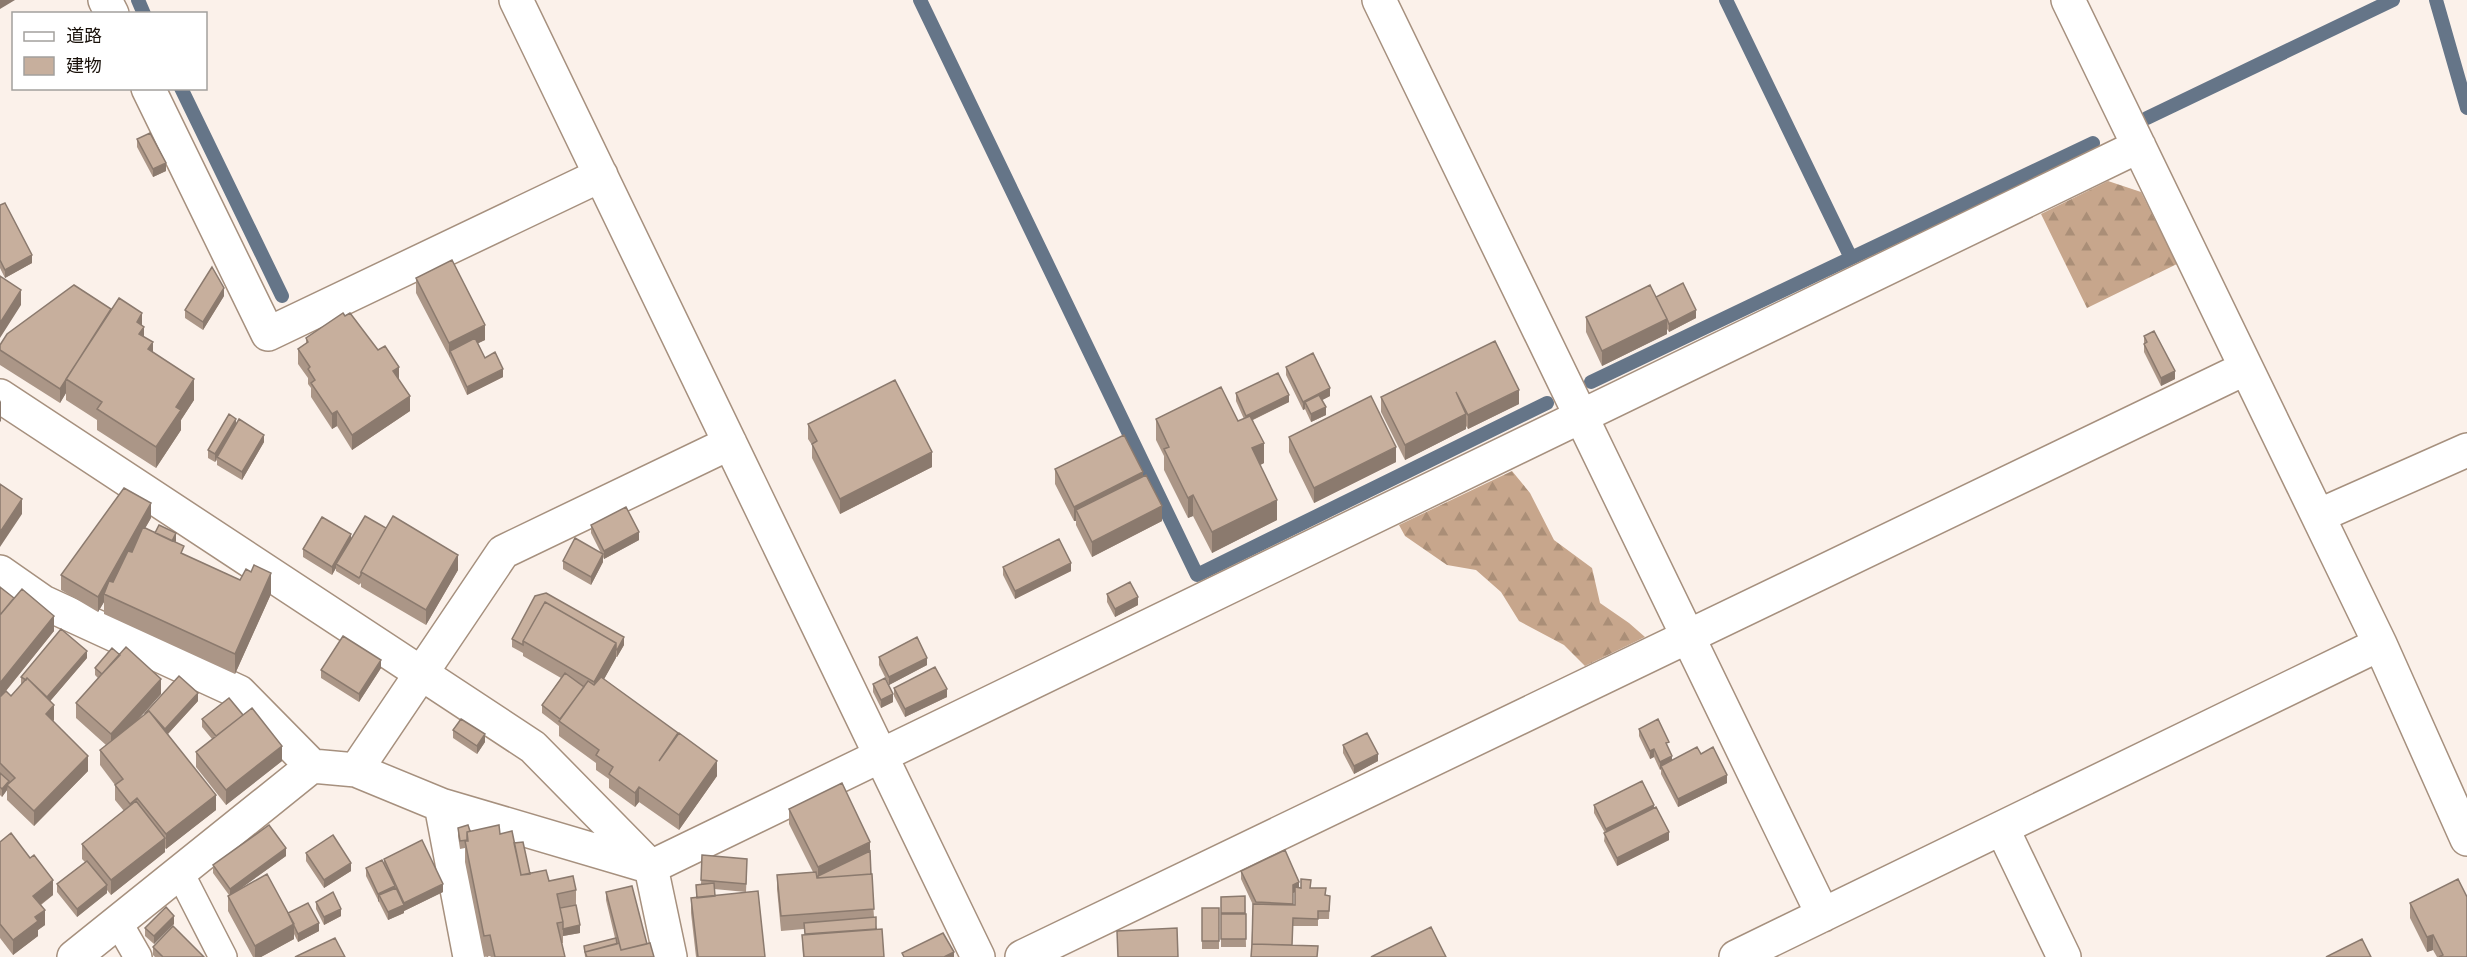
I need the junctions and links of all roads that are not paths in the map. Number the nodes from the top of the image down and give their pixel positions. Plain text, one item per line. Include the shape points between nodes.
1 (516, 0) edge
2 (1379, 0) edge
3 (2068, 0) edge
4 (149, 90) edge
5 (2139, 146) junction
6 (601, 175) junction
7 (2246, 368) junction
8 (0, 396) edge
9 (1581, 416) junction
10 (730, 443) junction
11 (2467, 450) edge
12 (2318, 516) junction
13 (0, 572) edge
14 (1688, 637) junction
15 (2380, 644) junction
16 (422, 672) junction
17 (881, 756) junction
18 (312, 766) junction
19 (356, 770) junction
20 (441, 805) junction
21 (2002, 828) junction
22 (2467, 839) edge
23 (651, 867) junction
24 (180, 873) junction
25 (1823, 915) junction
26 (118, 922) junction
27 (74, 957) edge
28 (138, 957) edge
29 (223, 957) edge
30 (470, 957) edge
31 (670, 957) edge
32 (978, 957) edge
33 (1022, 957) edge
34 (1736, 957) edge
35 (2064, 957) edge

1 - 6 street
2 - 9 street
3 - 5 street
4 - 6 street via 268,334
5 - 7 street
5 - 9 street
6 - 10 street
7 - 12 street
7 - 14 street
8 - 16 street
9 - 14 street
9 - 17 street
10 - 16 street via 503,552
10 - 17 street
11 - 12 street
12 - 15 street
13 - 18 street via 44,602 240,692
14 - 25 street
14 - 33 street
15 - 21 street
15 - 22 street
16 - 19 street
16 - 23 street via 533,747
17 - 23 street
17 - 32 street
18 - 19 street
18 - 24 street
19 - 20 street
20 - 23 street
20 - 30 street
21 - 25 street
21 - 35 street
23 - 31 street
24 - 26 street
24 - 29 lane
25 - 34 street
26 - 27 street
26 - 28 lane

